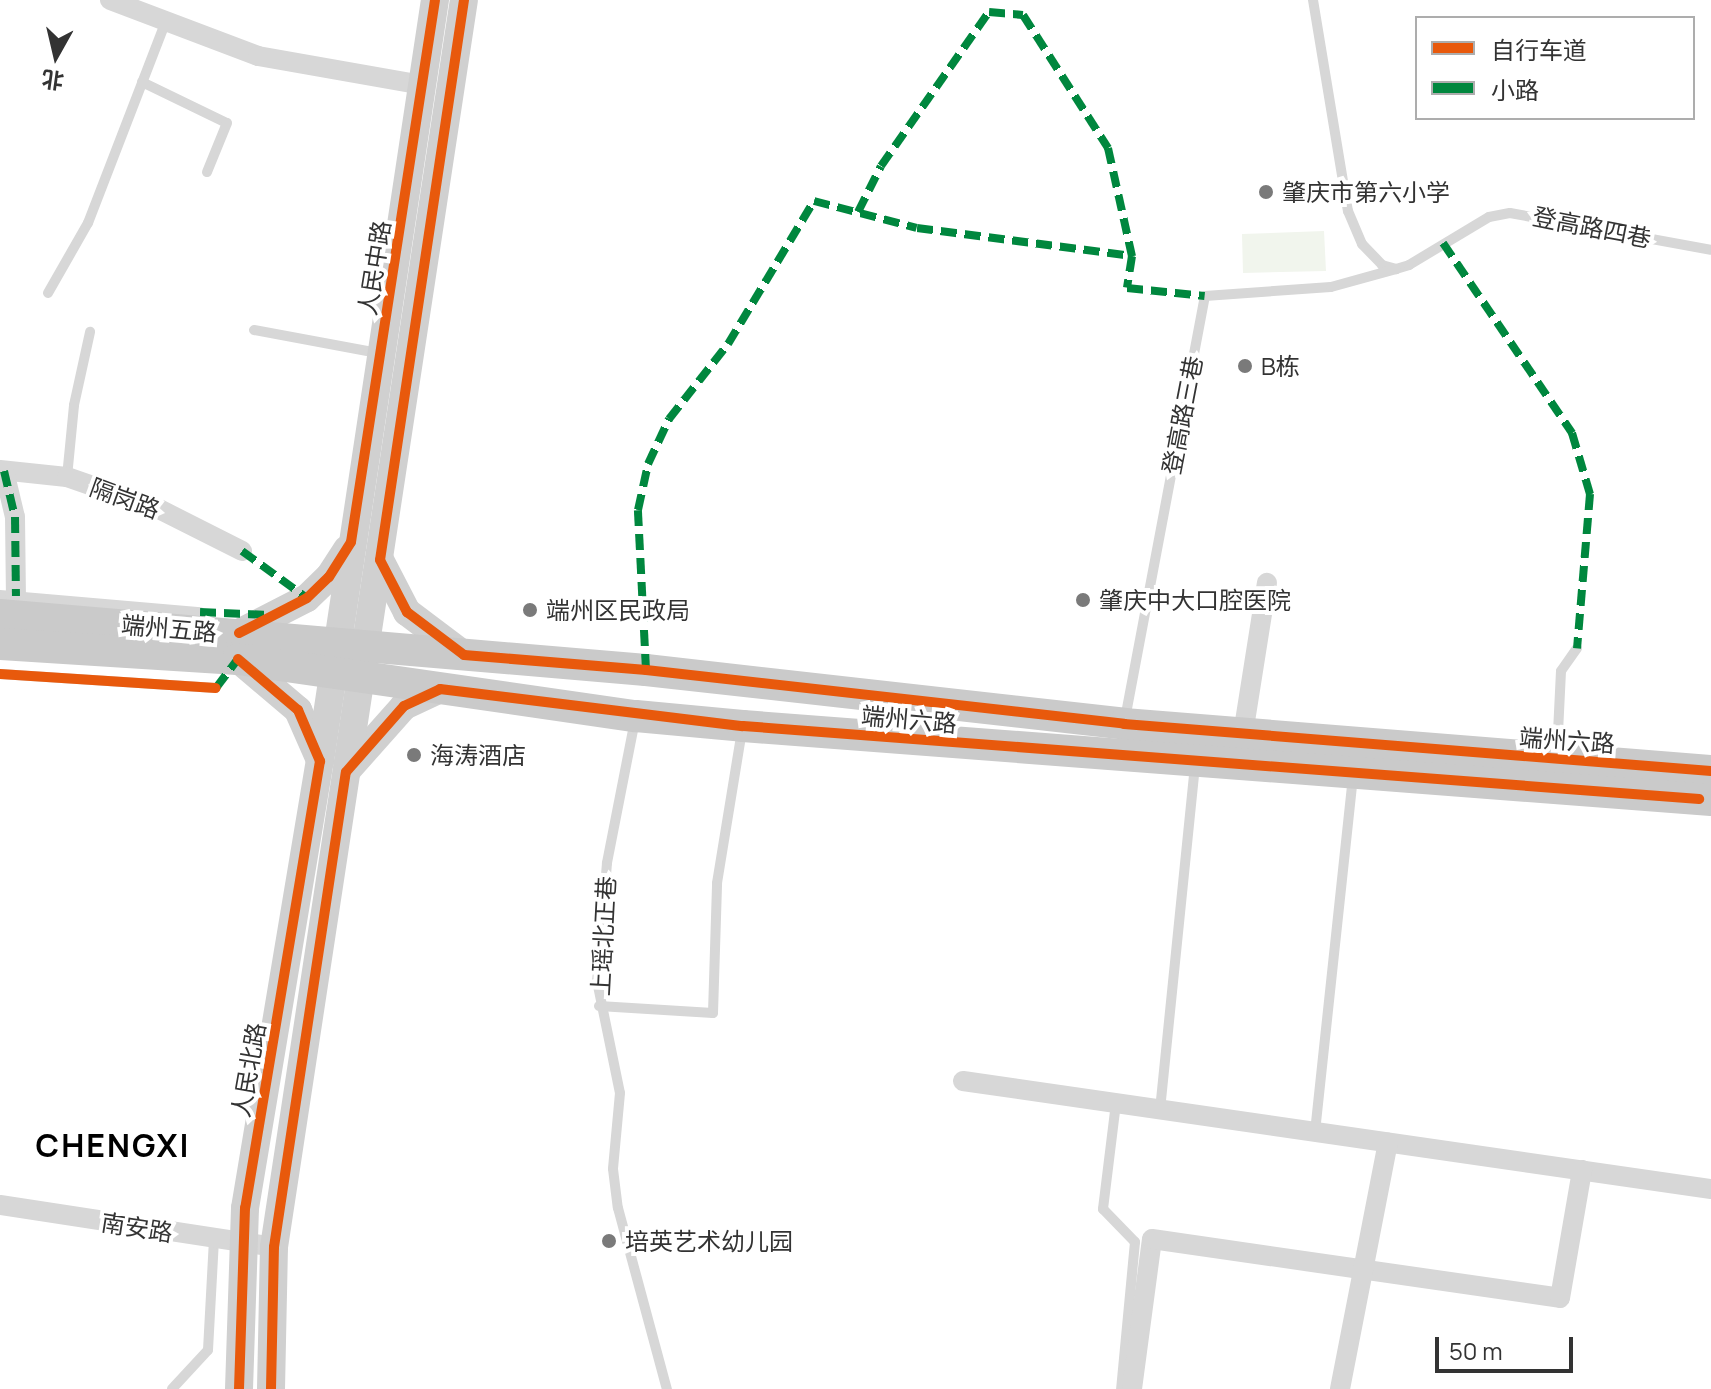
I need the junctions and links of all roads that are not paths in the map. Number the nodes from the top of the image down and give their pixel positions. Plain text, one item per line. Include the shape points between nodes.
1 (110, 0) edge
2 (435, 0) edge
3 (464, 0) edge
4 (1313, 0) edge
5 (165, 23) junction
6 (142, 82) junction
7 (422, 85) junction
8 (207, 172) dead end
9 (1711, 250) edge
10 (1396, 269) junction
11 (48, 293) dead end
12 (254, 330) dead end
13 (90, 332) dead end
14 (380, 354) junction
15 (2, 470) edge
16 (67, 477) junction
17 (351, 542) junction
18 (242, 551) dead end
19 (380, 560) junction
20 (1267, 583) dead end
21 (5, 602) edge
22 (200, 612) dead end
23 (0, 644) edge
24 (239, 646) junction
25 (1577, 648) dead end
26 (464, 655) junction
27 (349, 660) junction
28 (0, 674) edge
29 (216, 688) dead end
30 (440, 689) junction
31 (636, 716) junction
32 (1124, 724) junction
33 (743, 726) junction
34 (1243, 734) junction
35 (335, 754) junction
36 (1557, 759) junction
37 (1195, 761) junction
38 (1354, 774) junction
39 (1708, 794) edge
40 (599, 1006) junction
41 (963, 1081) dead end
42 (1116, 1103) junction
43 (1160, 1110) junction
44 (1315, 1132) junction
45 (1388, 1143) junction
46 (1582, 1170) junction
47 (1711, 1189) edge
48 (0, 1205) edge
49 (214, 1239) junction
50 (243, 1244) junction
51 (274, 1247) junction
52 (1363, 1267) junction
53 (172, 1389) edge
54 (239, 1389) edge
55 (271, 1389) edge
56 (667, 1389) edge
57 (1121, 1389) edge
58 (1132, 1389) edge
59 (1340, 1389) edge

1 - 5 street
2 - 7 main road, 人民中路
3 - 19 main road, 人民中路
4 - 10 lane via 1348,211 1362,244 1382,265
5 - 6 lane
5 - 7 street via 258,56
6 - 8 lane via 227,123
6 - 11 lane via 88,223
7 - 14 main road, 人民中路
9 - 10 lane, 登高路四巷 via 1510,213 1489,217
10 - 32 lane, 登高路三巷 via 1331,287 1205,296
12 - 14 lane
13 - 16 lane via 74,405
14 - 17 main road, 人民中路
15 - 16 street, 隔岗路
15 - 21 street via 15,517
16 - 18 street, 隔岗路 via 159,509
17 - 24 main road via 329,577 307,598
17 - 27 main road, 人民中路
19 - 26 main road via 407,612
19 - 27 main road, 人民中路
20 - 34 street
21 - 22 lane
21 - 24 main road, 端州五路
23 - 24 main road, 端州五路
24 - 27 main road, 端州五路
24 - 35 main road
25 - 36 lane via 1561,671
26 - 27 main road, 端州六路
26 - 32 main road, 端州六路 via 646,670
27 - 30 main road, 端州六路
27 - 35 main road, 人民北路
28 - 29 lane
30 - 31 main road, 端州六路
30 - 35 main road via 404,706
31 - 33 main road, 端州六路
31 - 40 lane, 上瑶北正巷 via 607,863
32 - 34 main road, 端州六路
33 - 37 main road, 端州六路
33 - 40 lane via 717,883 713,1013
34 - 36 main road, 端州六路
35 - 50 main road, 人民北路
35 - 51 main road, 人民北路
36 - 39 main road, 端州六路
37 - 38 main road, 端州六路
37 - 43 lane
38 - 39 main road, 端州六路
38 - 44 lane
40 - 56 lane, 上瑶北正巷 via 620,1093 613,1169 618,1208
41 - 42 street
42 - 43 street
42 - 57 lane via 1103,1209 1135,1242
43 - 44 street
44 - 45 street
45 - 46 street
45 - 52 street
46 - 47 street
46 - 52 street via 1560,1298
48 - 49 street, 南安路
49 - 50 street, 南安路
49 - 53 lane via 208,1350
50 - 51 street, 南安路
50 - 54 main road, 人民北路
51 - 55 main road, 人民北路
52 - 58 street via 1152,1239
52 - 59 street

